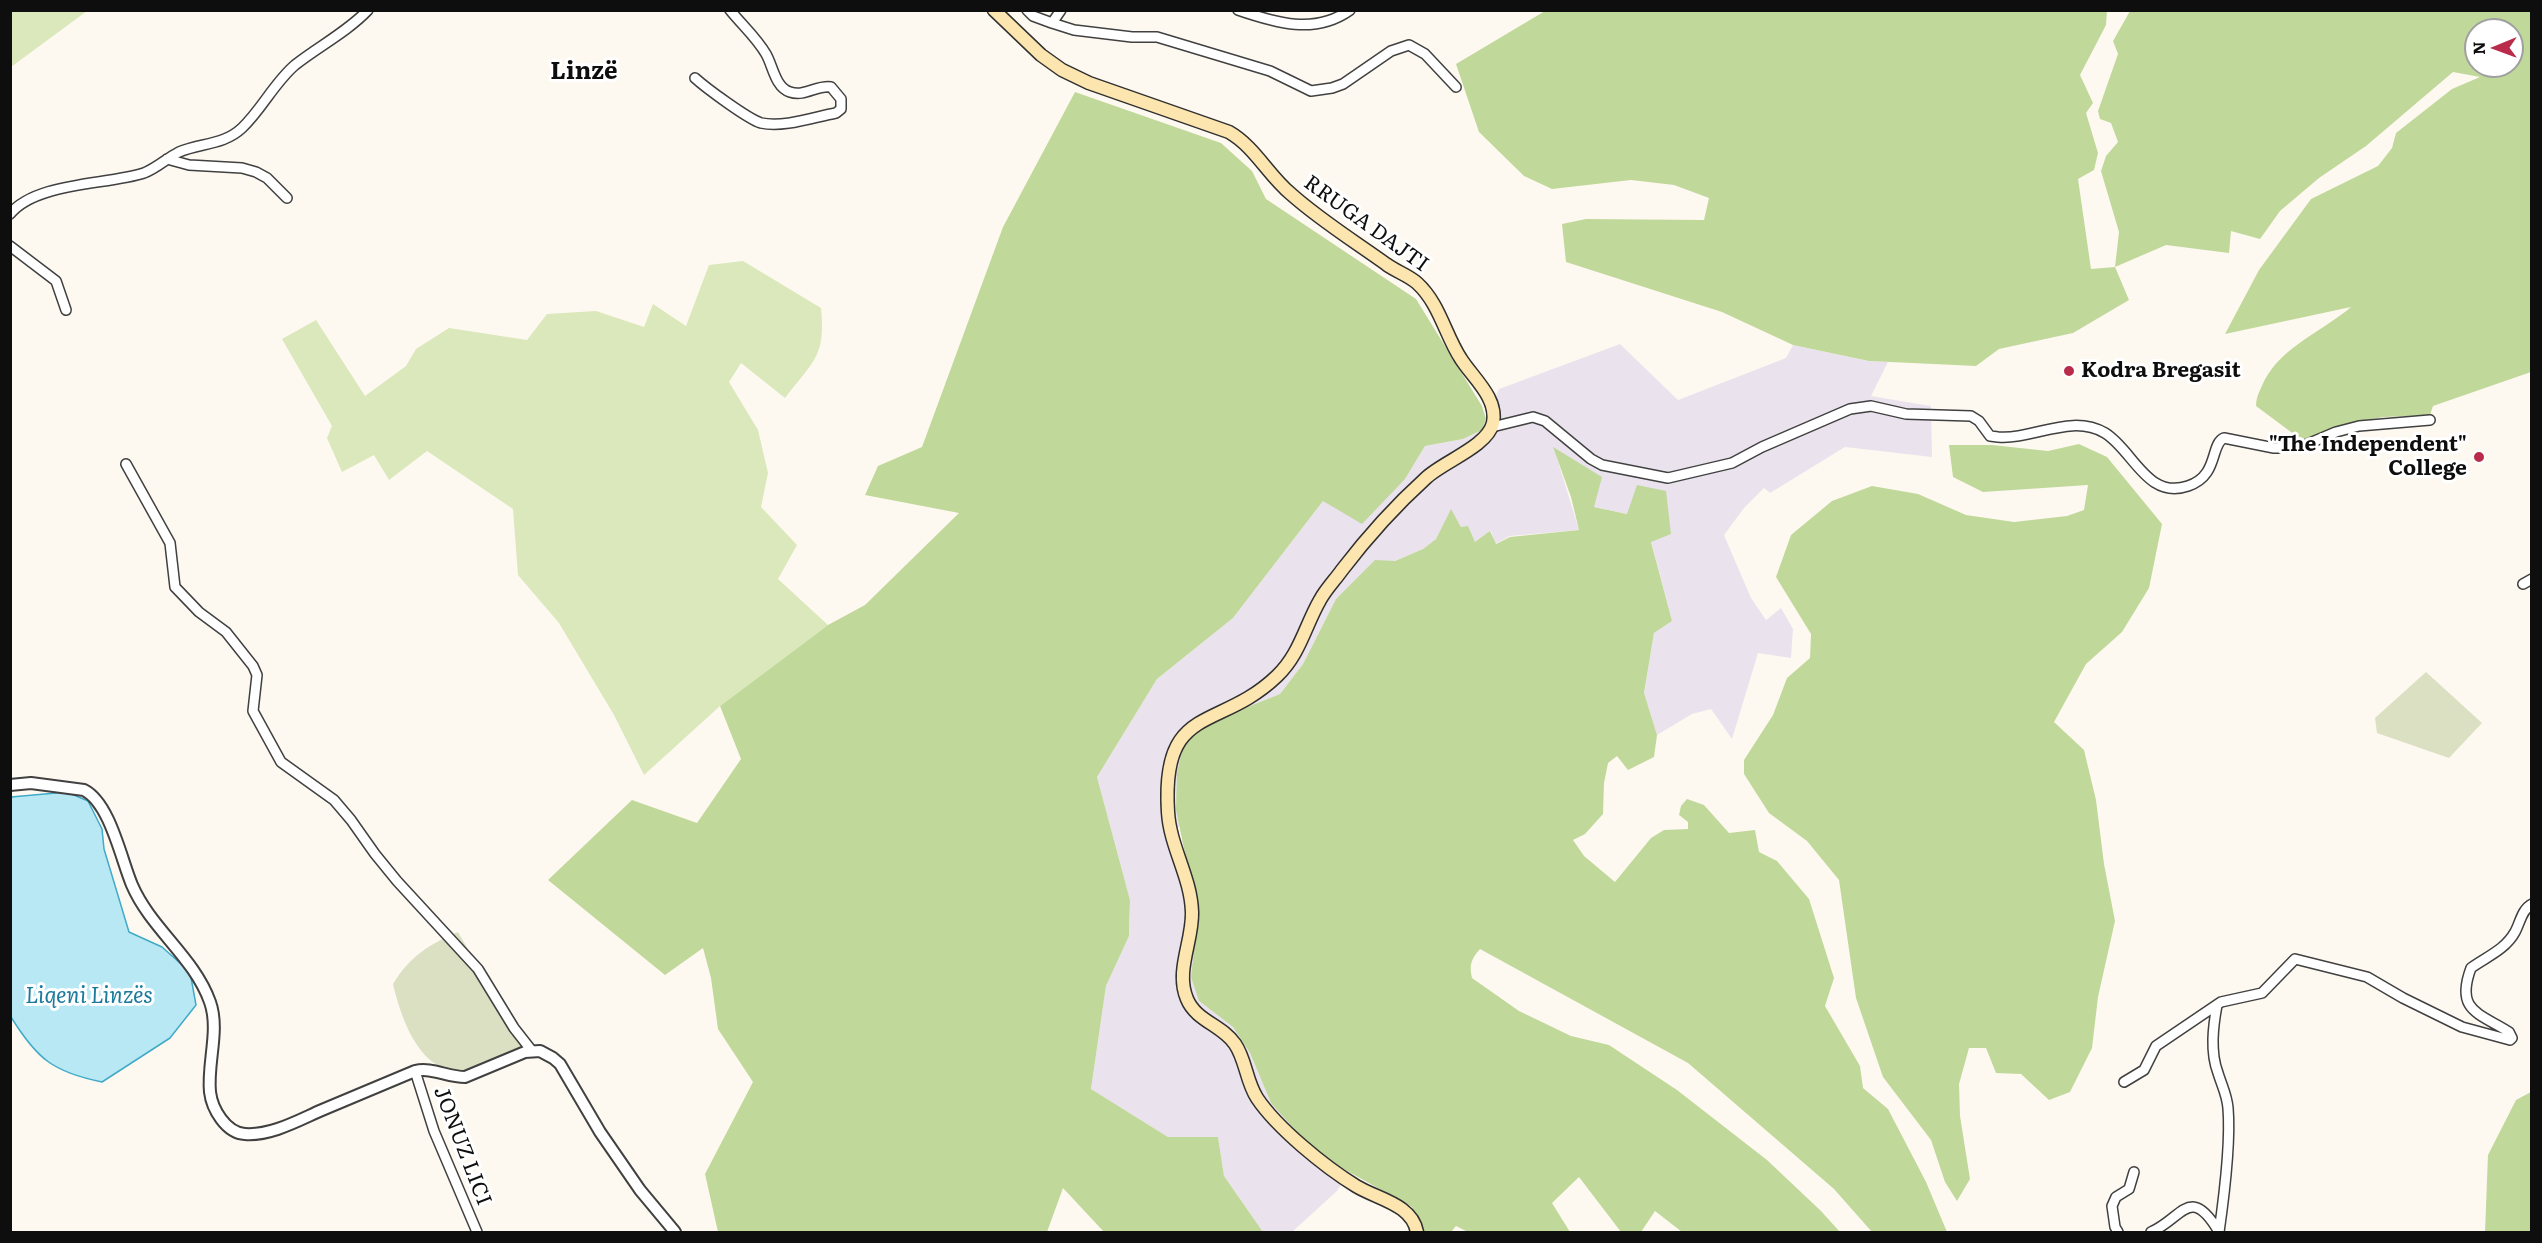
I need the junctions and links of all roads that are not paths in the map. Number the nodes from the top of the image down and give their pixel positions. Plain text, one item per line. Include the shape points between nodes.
1 (368, 10) edge
2 (730, 10) edge
3 (994, 10) edge
4 (1027, 10) edge
5 (1061, 10) edge
6 (1238, 10) edge
7 (1350, 10) edge
8 (1052, 23) junction
9 (694, 78) dead end
10 (1456, 87) dead end
11 (167, 159) junction
12 (287, 198) dead end
13 (10, 214) edge
14 (10, 246) edge
15 (66, 310) dead end
16 (2430, 420) dead end
17 (1492, 427) junction
18 (126, 464) dead end
19 (10, 785) edge
20 (2532, 904) edge
21 (2217, 1005) junction
22 (532, 1051) junction
23 (415, 1071) junction
24 (2124, 1082) dead end
25 (2134, 1172) dead end
26 (2219, 1232) edge
27 (477, 1233) edge
28 (675, 1233) edge
29 (1417, 1233) edge
30 (2118, 1233) edge
31 (2151, 1233) edge

1 - 11 street via 293,67 240,130 225,140
2 - 9 street via 766,54 780,86 789,92 803,93 821,86 831,87 841,99 841,109 782,123 761,123
3 - 17 main road, RRUGA DAJTI via 1062,70 1240,138 1287,191 1418,284 1438,310 1459,357 1489,397
4 - 8 street
5 - 8 street
6 - 7 street via 1299,26 1323,23
8 - 10 street via 1074,30 1157,37 1270,71 1311,91 1343,84 1391,51 1409,45 1425,54
11 - 12 street via 256,172
11 - 13 street via 143,173 82,184 32,199
14 - 15 street via 56,280
16 - 17 street via 2359,426 2298,448 2224,438 2218,442 2209,471 2196,482 2179,488 2152,480 2106,433 2085,425 1998,437 1990,436 1971,416 1906,414 1863,406 1816,423 1732,463 1668,478 1602,465 1545,421 1533,417
17 - 29 main road via 1481,442 1427,477 1374,528 1320,600 1295,655 1276,676 1187,731 1179,741 1170,768 1168,789 1170,833 1191,896 1183,978 1187,999 1200,1016 1233,1041 1256,1096 1277,1123 1357,1187 1403,1209 1411,1216
18 - 22 street via 170,543 175,586 199,612 226,632 253,666 257,675 253,711 275,754 334,800 390,872 478,969
19 - 23 street via 31,783 84,790 92,794 104,811 145,911 194,971 210,1003 210,1091 217,1113 234,1132 277,1129
20 - 21 street via 2504,946 2470,968 2465,987 2473,1011 2510,1032 2512,1038 2505,1041 2462,1027 2367,977 2300,958 2291,961 2262,993
21 - 24 street via 2156,1046 2144,1070
21 - 26 street via 2214,1056 2229,1115
22 - 23 street via 465,1077 424,1069
22 - 28 street via 546,1053 560,1064 607,1142
23 - 27 street, JONUZ LICI via 434,1131
25 - 30 street via 2129,1189 2116,1197 2112,1206
26 - 31 street via 2204,1210 2194,1207 2183,1209

